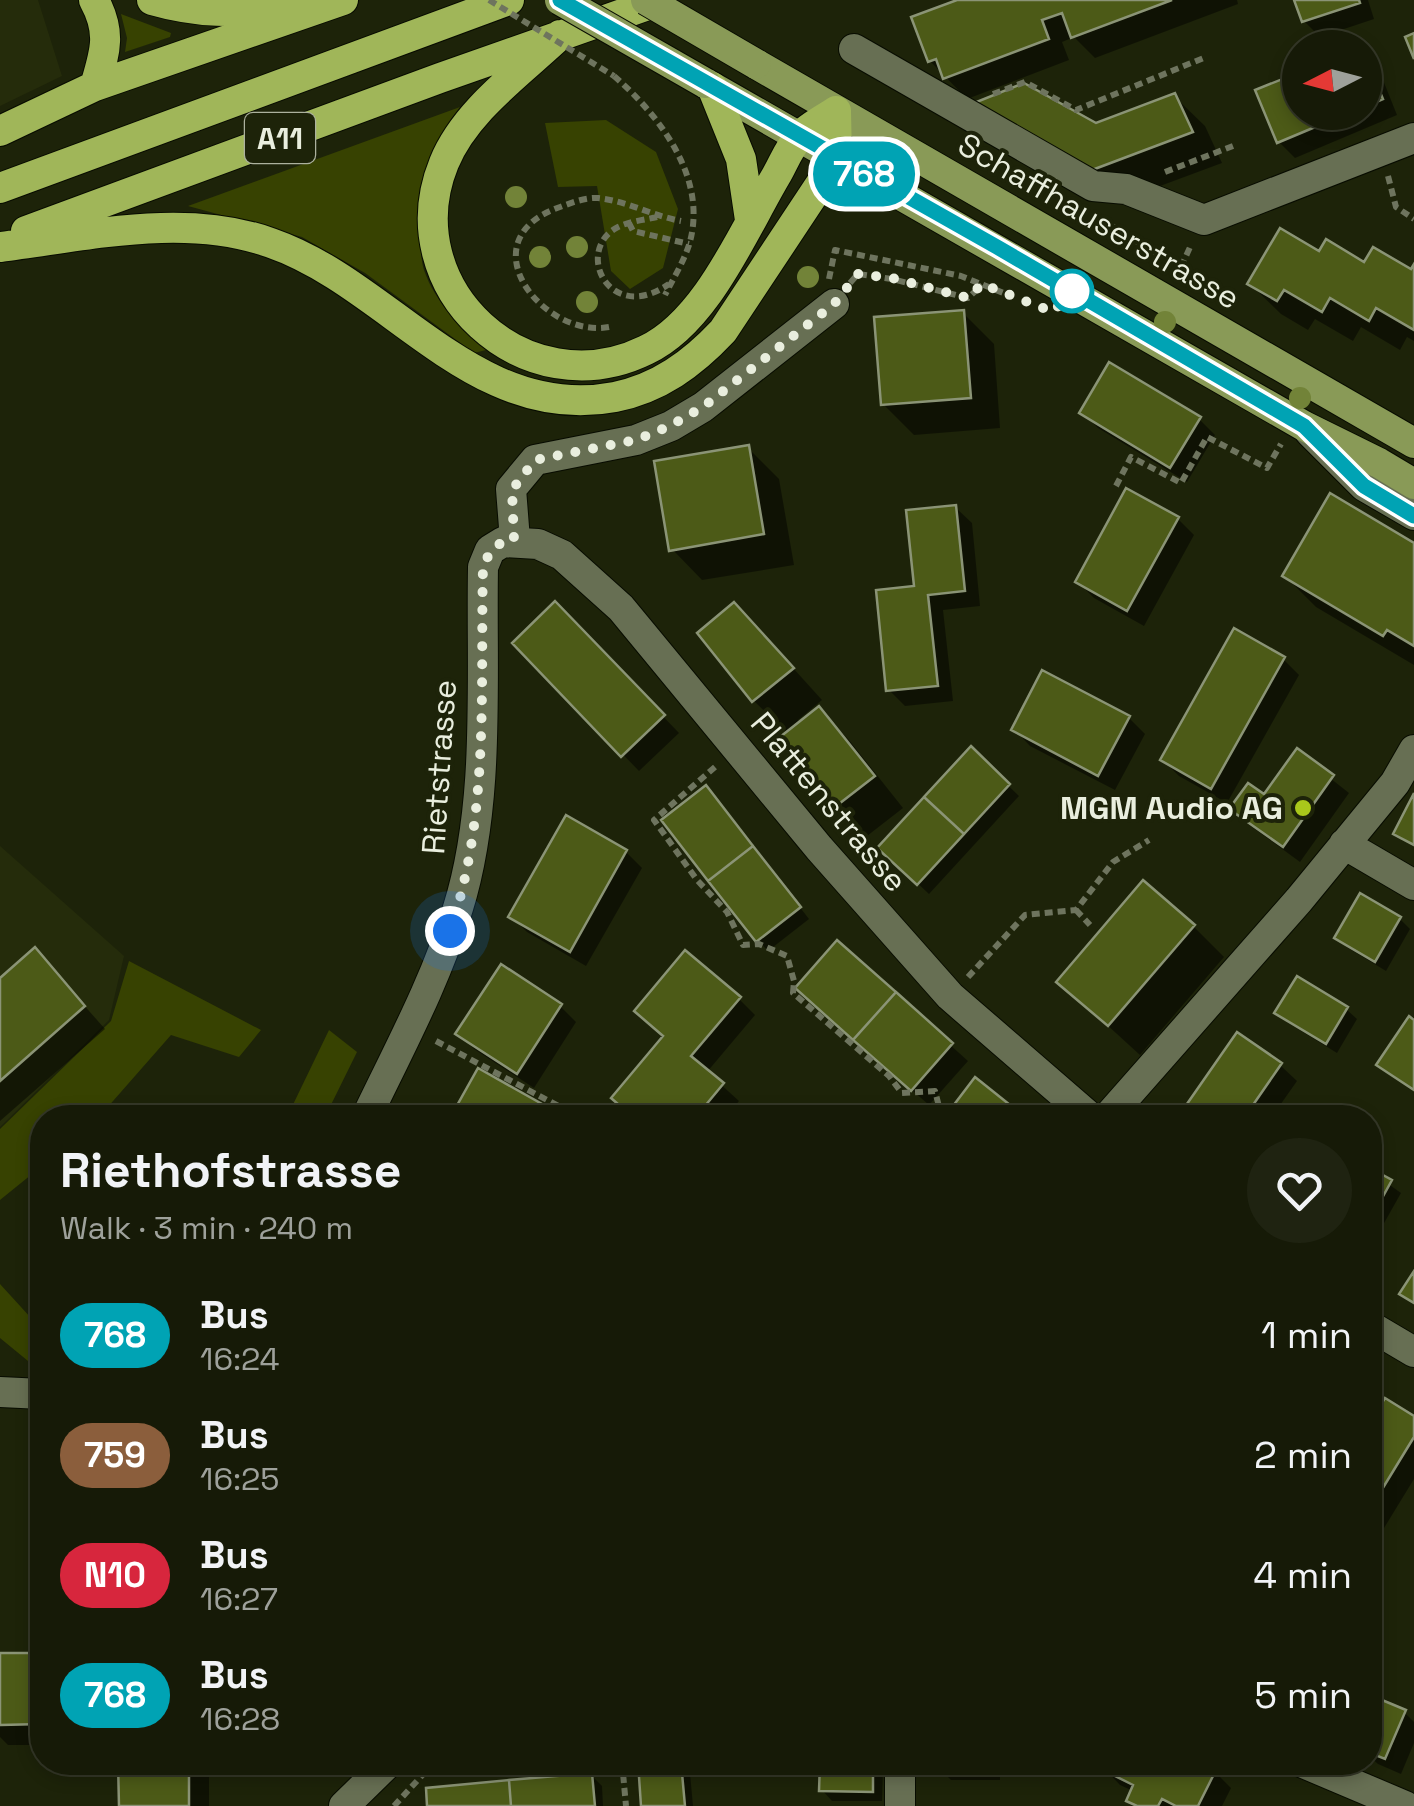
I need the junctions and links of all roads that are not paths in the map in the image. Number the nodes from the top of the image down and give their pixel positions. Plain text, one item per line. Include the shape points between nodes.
1 (94, 0) edge
2 (152, 0) edge
3 (509, 0) edge
4 (560, 0) edge
5 (646, 0) edge
6 (662, 0) edge
7 (335, 3) edge
8 (560, 35) junction
9 (854, 49) dead end
10 (708, 85) junction
11 (95, 86) junction
12 (836, 111) junction
13 (0, 130) edge
14 (799, 137) junction
15 (1414, 138) edge
16 (837, 159) junction
17 (0, 188) edge
18 (750, 220) junction
19 (0, 244) edge
20 (831, 290) road end
21 (1293, 435) junction
22 (1414, 443) edge
23 (1414, 484) edge
24 (1414, 516) edge
25 (514, 540) junction
26 (1414, 750) edge
27 (1344, 844) junction
28 (1414, 885) edge
29 (372, 1105) edge
30 (1076, 1105) edge
31 (1118, 1105) edge
32 (1382, 1333) edge
33 (1414, 1352) edge
34 (0, 1392) edge
35 (30, 1393) edge
36 (376, 1775) edge
37 (900, 1775) edge
38 (1331, 1775) edge
39 (344, 1806) edge
40 (900, 1806) edge
41 (1404, 1806) edge

1 - 11 highway via 107,47
2 - 7 highway via 224,14
3 - 17 highway, A11
4 - 10 main road, bridge
5 - 12 main road, Schaffhauserstrasse, bridge
6 - 8 highway, A11
7 - 11 highway
8 - 18 highway via 459,134 438,180 434,224 441,267 484,330 510,348 556,364 632,357 692,314
8 - 19 highway, A11
9 - 15 street via 1093,186 1126,189 1204,220
10 - 14 main road
10 - 18 highway via 741,159
11 - 13 highway
12 - 14 highway
12 - 16 highway
12 - 22 main road, Schaffhauserstrasse
14 - 16 main road
14 - 18 highway
16 - 19 highway via 740,308 702,353 654,385 596,400 544,398 490,379 334,274 250,236 165,228
16 - 21 main road via 997,247
20 - 25 street via 703,407 670,426 636,440 535,460 512,490
21 - 23 main road via 1380,462
21 - 24 street
25 - 29 street, Rietstrasse via 490,550 483,567 479,789 459,906
25 - 30 street, Plattenstrasse via 562,555 622,608 950,996
26 - 27 street
27 - 28 street
27 - 31 street
32 - 33 street
34 - 35 street
36 - 39 street
37 - 40 street
38 - 41 street

